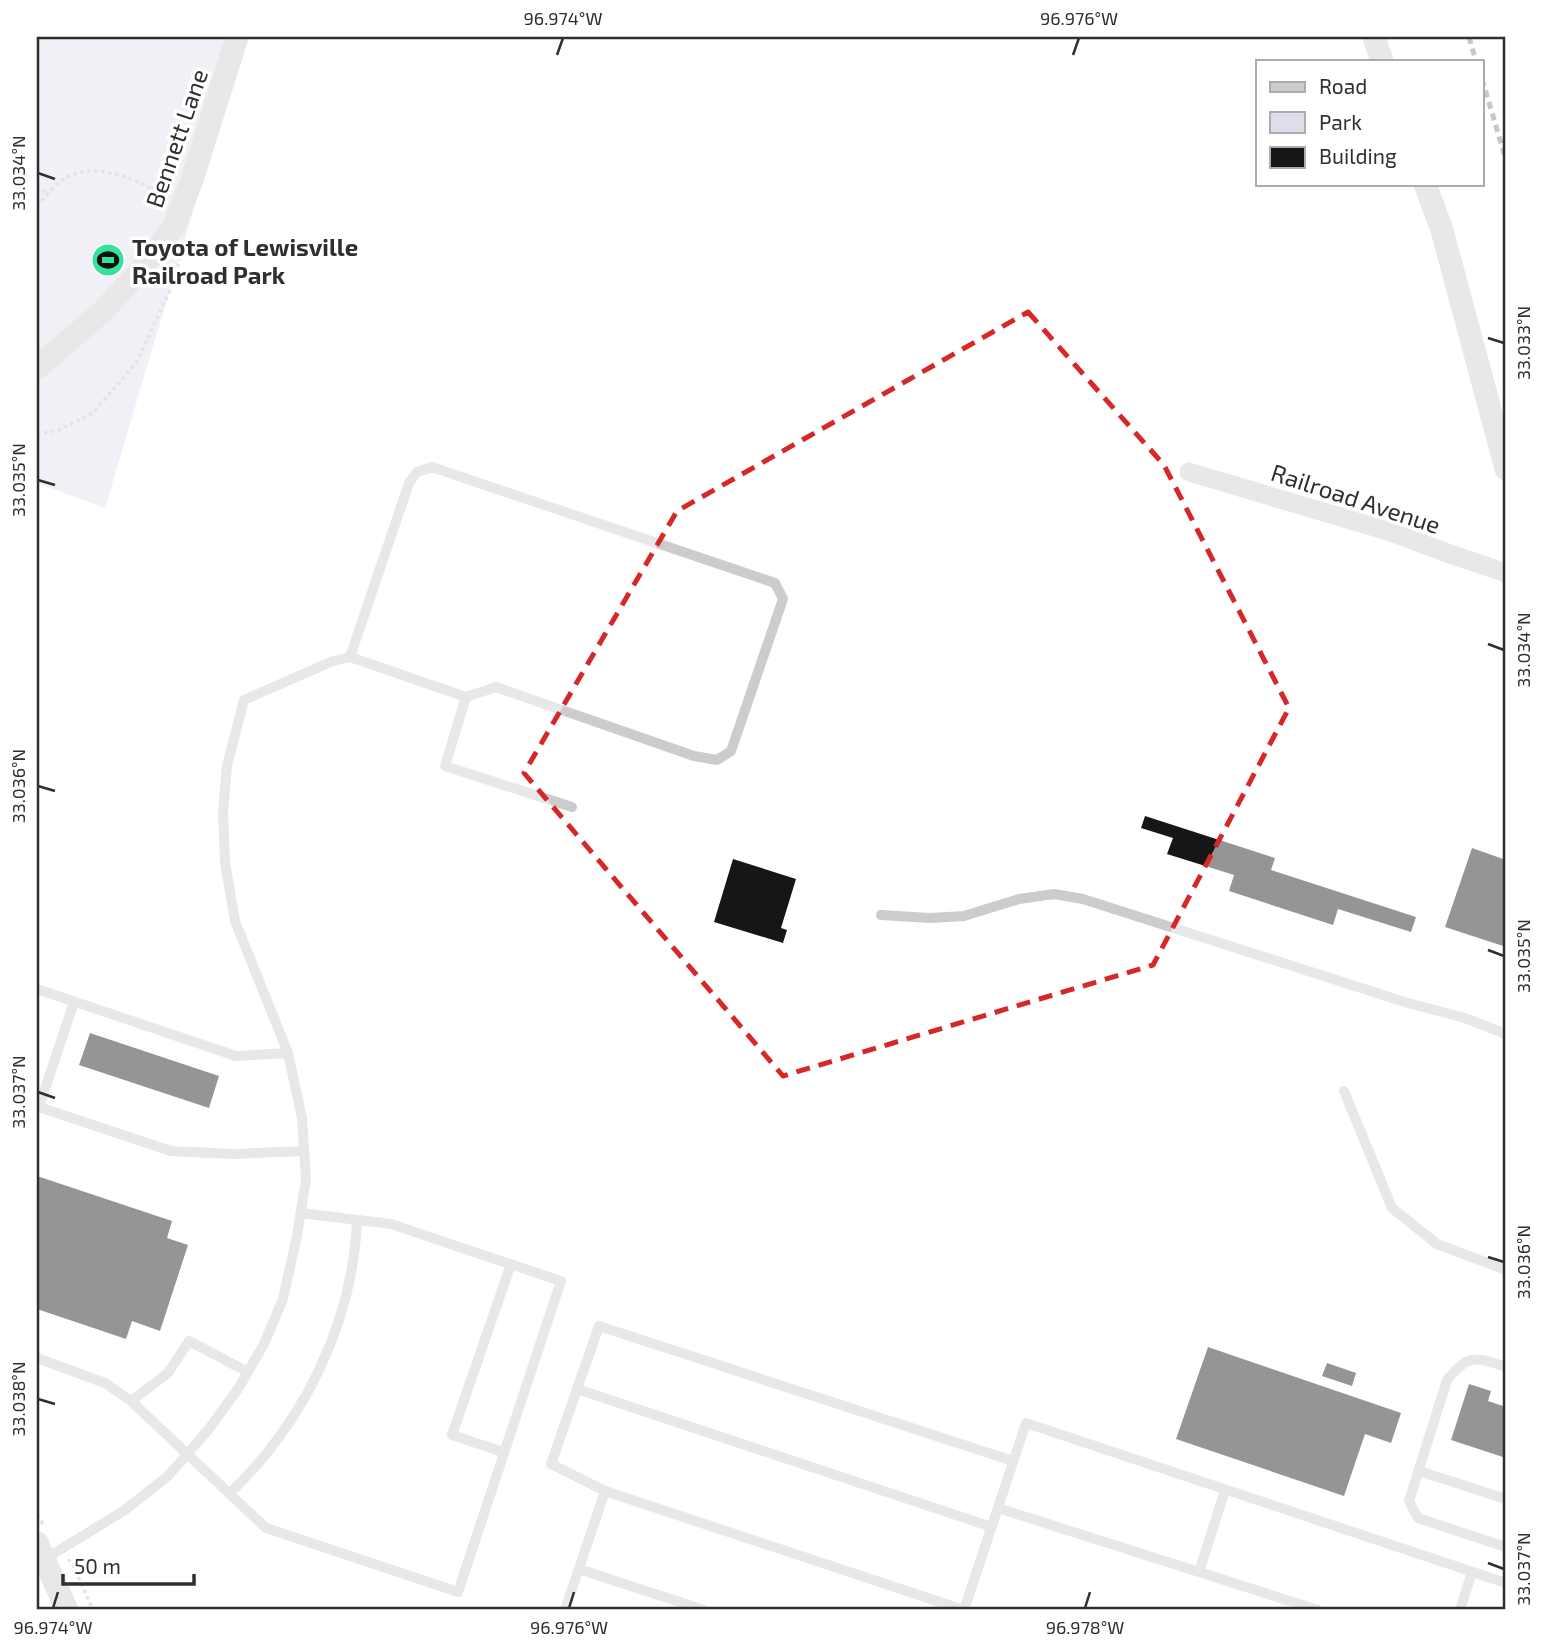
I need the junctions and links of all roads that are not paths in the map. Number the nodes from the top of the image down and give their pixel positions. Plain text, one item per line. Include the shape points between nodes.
1 (237, 37) edge
2 (1374, 37) edge
3 (1382, 60) edge
4 (1427, 186) edge
5 (37, 368) edge
6 (1506, 468) edge
7 (1189, 472) dead end
8 (1506, 573) edge
9 (350, 657) junction
10 (466, 697) junction
11 (572, 807) dead end
12 (881, 915) dead end
13 (37, 989) edge
14 (74, 1002) junction
15 (1506, 1034) edge
16 (288, 1053) junction
17 (1344, 1091) dead end
18 (38, 1108) edge
19 (304, 1151) junction
20 (301, 1213) junction
21 (357, 1220) junction
22 (510, 1264) junction
23 (1506, 1270) edge
24 (37, 1358) edge
25 (1506, 1367) edge
26 (248, 1373) junction
27 (577, 1389) junction
28 (131, 1401) junction
29 (503, 1452) junction
30 (188, 1453) junction
31 (1013, 1461) junction
32 (1419, 1471) junction
33 (1226, 1490) junction
34 (605, 1491) junction
35 (230, 1493) junction
36 (1506, 1499) edge
37 (998, 1508) junction
38 (992, 1527) junction
39 (1506, 1547) edge
40 (39, 1555) edge
41 (579, 1569) junction
42 (1199, 1572) junction
43 (1472, 1572) junction
44 (1506, 1583) edge
45 (67, 1610) edge
46 (565, 1610) edge
47 (704, 1610) edge
48 (964, 1610) edge
49 (1318, 1610) edge
50 (1460, 1610) edge

1 - 5 street, Bennett Lane via 174,226 103,311
2 - 3 street
4 - 6 street
7 - 8 street, Railroad Avenue via 1391,531
9 - 10 lane
9 - 10 lane via 409,483 417,472 432,467 775,583 783,600 732,751 717,760 496,687
9 - 16 lane via 244,700 227,766 225,862 235,921
10 - 11 lane via 444,766
12 - 15 lane via 964,916 1054,894 1083,899
13 - 14 lane
14 - 16 lane via 236,1056
14 - 18 lane
16 - 19 lane
17 - 23 lane via 1392,1208 1437,1244
18 - 19 lane via 171,1151
19 - 20 lane
20 - 21 lane
20 - 26 lane via 283,1299
21 - 22 lane via 391,1224
21 - 35 lane via 356,1253 328,1352 279,1437
22 - 29 lane via 453,1435
22 - 29 lane via 561,1281
24 - 28 lane via 105,1383
25 - 32 lane via 1478,1358 1460,1364 1447,1380
26 - 28 lane via 189,1341 168,1373
26 - 30 lane
27 - 31 lane via 599,1326
27 - 34 lane via 551,1464
27 - 38 lane
28 - 30 lane
29 - 35 lane via 458,1592 266,1528
30 - 35 lane
30 - 40 lane via 125,1510
31 - 33 lane via 1026,1423
31 - 37 lane
32 - 36 lane
32 - 39 lane via 1409,1501 1418,1518
33 - 42 lane
33 - 43 lane
34 - 41 lane
34 - 48 lane
37 - 38 lane
37 - 42 lane
38 - 48 lane
40 - 45 street
41 - 46 lane
41 - 47 lane
42 - 49 lane
43 - 44 lane
43 - 50 lane

